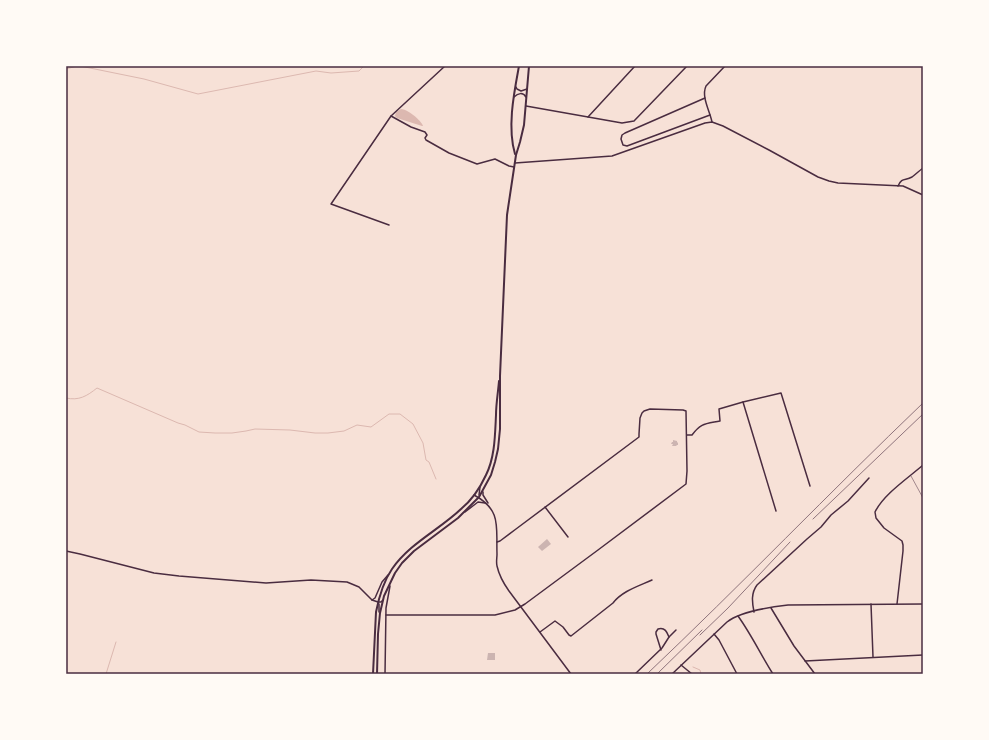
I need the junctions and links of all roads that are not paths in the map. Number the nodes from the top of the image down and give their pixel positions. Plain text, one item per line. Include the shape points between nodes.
1 (445, 66) edge
2 (519, 66) edge
3 (529, 66) edge
4 (635, 66) edge
5 (687, 66) edge
6 (725, 66) edge
7 (516, 87) junction
8 (528, 88) junction
9 (514, 98) junction
10 (705, 98) junction
11 (527, 99) junction
12 (526, 106) junction
13 (710, 115) junction
14 (391, 116) junction
15 (588, 117) junction
16 (713, 123) junction
17 (516, 155) junction
18 (515, 163) junction
19 (514, 167) junction
20 (923, 168) edge
21 (898, 186) junction
22 (923, 195) edge
23 (389, 225) dead end
24 (500, 376) junction
25 (743, 402) junction
26 (687, 435) junction
27 (923, 465) edge
28 (486, 476) junction
29 (911, 476) junction
30 (869, 478) dead end
31 (810, 486) dead end
32 (485, 487) junction
33 (474, 495) junction
34 (479, 497) junction
35 (923, 498) edge
36 (488, 505) junction
37 (545, 507) junction
38 (776, 511) dead end
39 (458, 518) junction
40 (568, 537) dead end
41 (496, 542) junction
42 (66, 551) edge
43 (391, 571) junction
44 (652, 580) dead end
45 (390, 583) junction
46 (384, 596) junction
47 (372, 600) junction
48 (378, 602) junction
49 (871, 604) junction
50 (897, 604) junction
51 (923, 604) edge
52 (521, 607) junction
53 (771, 608) junction
54 (754, 612) junction
55 (386, 615) junction
56 (738, 616) junction
57 (379, 620) junction
58 (676, 630) dead end
59 (540, 633) junction
60 (714, 634) junction
61 (669, 637) junction
62 (660, 650) junction
63 (923, 655) edge
64 (873, 657) junction
65 (805, 661) junction
66 (681, 666) junction
67 (373, 674) edge
68 (377, 674) edge
69 (386, 674) edge
70 (570, 674) edge
71 (635, 674) edge
72 (672, 674) edge
73 (692, 674) edge
74 (737, 674) edge
75 (773, 674) edge
76 (815, 674) edge

1 - 14 street
2 - 7 main road
3 - 8 main road
4 - 15 street
5 - 15 street via 634,121 622,123
6 - 10 street via 706,86
7 - 8 street via 521,91
7 - 9 main road
8 - 11 main road
9 - 11 street via 522,94
9 - 17 main road via 512,136
10 - 13 street
10 - 13 street via 625,133 620,139 623,145 627,146
11 - 12 main road
12 - 15 street
12 - 17 main road
13 - 16 street
14 - 19 street via 425,132 426,140 449,153 477,164 495,159
14 - 23 street via 331,204
16 - 18 street via 705,123 612,156
16 - 21 street via 824,180
17 - 18 main road
18 - 19 main road
19 - 24 main road via 507,215
20 - 21 street via 910,178 900,181
21 - 22 street
24 - 28 main road via 494,445
24 - 32 main road via 498,446 494,466
25 - 26 street via 719,409 720,421 703,424 692,435
25 - 31 street via 782,393
25 - 38 street
26 - 37 street via 686,411 650,409 643,412 638,437
26 - 52 street via 686,484
27 - 29 street
28 - 33 main road
28 - 34 street
29 - 35 lane
29 - 50 street via 887,496 876,510 875,516 884,528 903,544
30 - 54 street via 821,527 757,585 752,595
32 - 34 main road
32 - 36 street via 483,494
33 - 34 street
33 - 43 main road via 454,516 409,550
34 - 36 street
34 - 39 main road
36 - 39 street via 478,502
36 - 41 street via 496,519
37 - 40 street
37 - 41 street
39 - 45 main road via 411,553
41 - 52 street via 497,566 504,583
42 - 47 street via 178,576 266,584 312,580 347,582 362,589
43 - 47 street
43 - 48 main road
44 - 59 street via 625,593 571,636 555,621
45 - 46 main road
45 - 55 street
46 - 48 street via 382,601
46 - 57 main road
47 - 48 street
48 - 57 street
48 - 67 main road
49 - 50 street
49 - 53 street
49 - 64 street
50 - 51 street
52 - 55 street via 495,615
52 - 59 street
53 - 54 street
53 - 65 street
54 - 56 street
55 - 69 street
56 - 60 street
56 - 75 street
57 - 68 main road
58 - 61 street
59 - 70 street
60 - 66 street
60 - 74 street
61 - 62 street
61 - 62 street via 664,629 656,632
62 - 71 street
63 - 64 street
64 - 65 street
65 - 76 street
66 - 72 street
66 - 73 street

